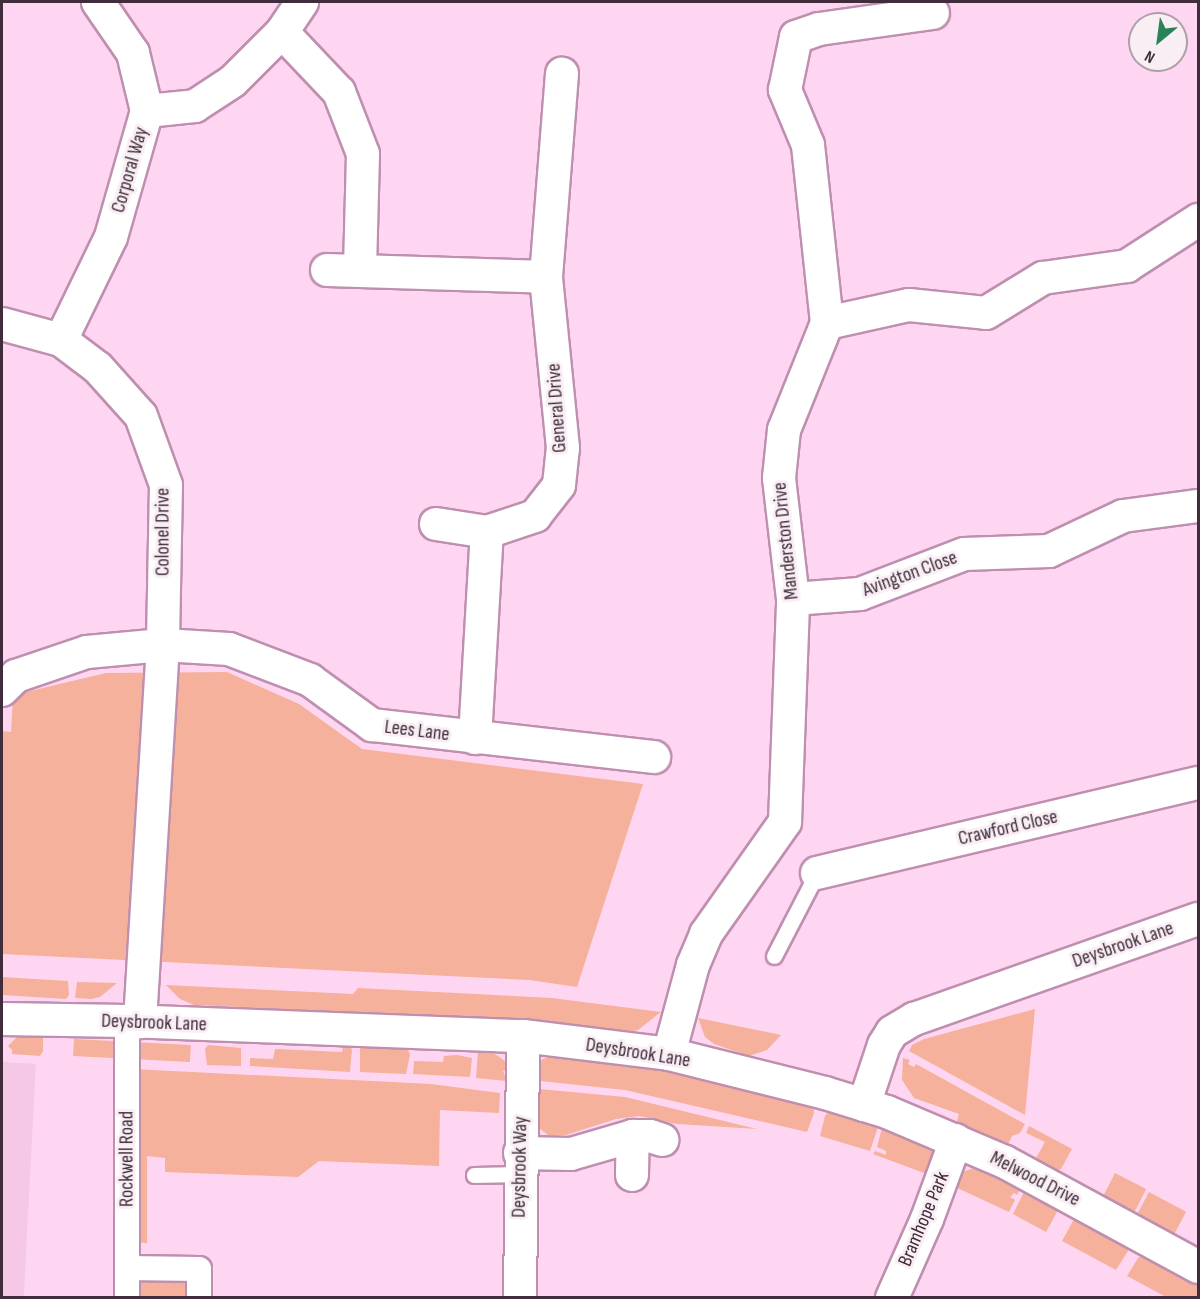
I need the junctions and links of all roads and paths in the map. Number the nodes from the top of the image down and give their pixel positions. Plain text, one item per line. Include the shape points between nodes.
1 (98, 2) edge
2 (303, 2) edge
3 (933, 13) dead end
4 (282, 32) junction
5 (562, 74) dead end
6 (147, 111) junction
7 (1198, 220) edge
8 (327, 270) dead end
9 (360, 271) junction
10 (546, 277) junction
11 (827, 323) junction
12 (2, 324) edge
13 (62, 340) junction
14 (1198, 506) edge
15 (436, 524) dead end
16 (487, 532) junction
17 (793, 599) junction
18 (163, 645) junction
19 (2, 690) edge
20 (475, 738) junction
21 (654, 756) dead end
22 (1198, 783) edge
23 (816, 873) joint
24 (1198, 919) edge
25 (774, 956) dead end
26 (2, 1019) edge
27 (133, 1021) junction
28 (523, 1036) junction
29 (669, 1054) junction
30 (864, 1105) junction
31 (956, 1140) junction
32 (520, 1164) junction
33 (474, 1175) dead end
34 (632, 1175) dead end
35 (1198, 1267) edge
36 (127, 1268) junction
37 (127, 1298) edge
38 (199, 1298) edge
39 (520, 1298) edge
40 (892, 1298) edge

1 - 6 street, Corporal Way via 133,53
2 - 4 street
3 - 11 street, Manderston Drive via 819,29 796,38 785,90 808,145
4 - 6 street via 233,81 195,106
4 - 9 street via 339,92 363,154
5 - 10 street, General Drive
6 - 13 street, Corporal Way via 111,237
7 - 11 street via 1126,266 1042,278 986,313 909,305
8 - 9 street
9 - 10 street
10 - 16 street, General Drive via 563,448 559,485 535,516
11 - 17 street, Manderston Drive via 784,430 778,478
12 - 13 street, Colonel Drive
13 - 18 street, Colonel Drive via 98,368 141,416 165,485
14 - 17 street, Avington Close via 1123,516 1049,551 964,554 860,594
15 - 16 street, General Drive
16 - 20 street
17 - 29 street, Manderston Drive via 785,822 706,934 693,965
18 - 19 street via 87,652 16,676
18 - 20 street, Lees Lane via 239,652 310,680 372,725
18 - 27 street, Colonel Drive
20 - 21 street, Lees Lane
22 - 23 street, Crawford Close
23 - 25 lane
24 - 30 street, Deysbrook Lane via 914,1019 892,1032 884,1045
26 - 27 street, Deysbrook Lane
27 - 28 street, Deysbrook Lane
27 - 36 street, Rockwell Road
28 - 29 street, Deysbrook Lane
28 - 32 street, Deysbrook Way
29 - 30 street, Deysbrook Lane
30 - 31 street, Melwood Drive
31 - 35 street, Melwood Drive via 1073,1198
31 - 40 street, Bramhope Park
32 - 33 lane
32 - 34 street via 647,1138
32 - 39 street, Deysbrook Way
36 - 37 street, Rockwell Road
36 - 38 street via 199,1269

